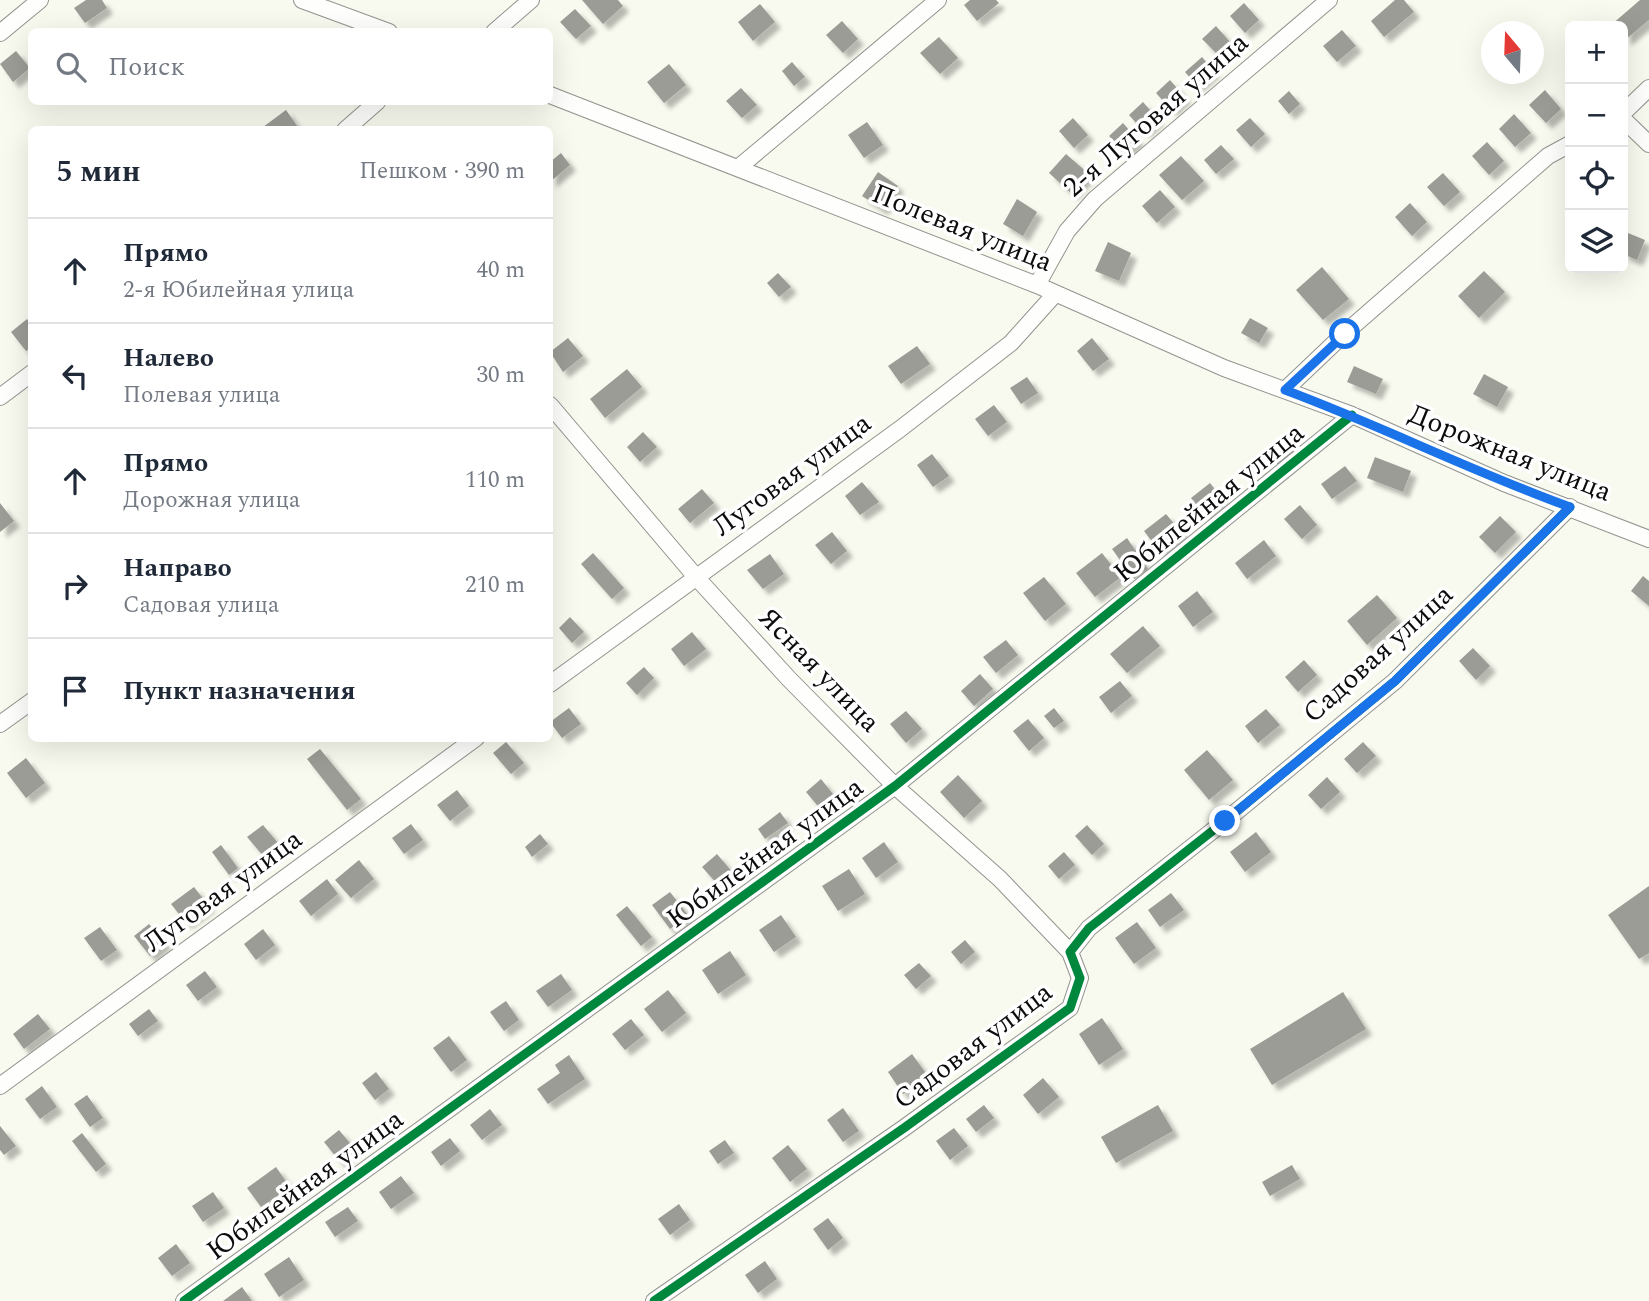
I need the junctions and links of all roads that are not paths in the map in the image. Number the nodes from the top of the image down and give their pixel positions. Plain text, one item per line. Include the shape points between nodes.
1 (40, 0) edge
2 (302, 0) edge
3 (531, 0) edge
4 (938, 0) edge
5 (1329, 0) edge
6 (378, 28) edge
7 (499, 28) edge
8 (0, 33) edge
9 (1649, 88) edge
10 (553, 96) edge
11 (374, 105) edge
12 (1628, 108) edge
13 (1628, 124) edge
14 (350, 126) edge
15 (1649, 144) edge
16 (1565, 147) edge
17 (738, 168) junction
18 (1037, 285) junction
19 (1055, 294) junction
20 (28, 376) edge
21 (1285, 390) junction
22 (0, 397) edge
23 (553, 409) edge
24 (1352, 415) junction
25 (1570, 507) junction
26 (1649, 539) edge
27 (696, 577) junction
28 (553, 682) edge
29 (28, 704) edge
30 (0, 724) edge
31 (471, 742) edge
32 (895, 786) junction
33 (1070, 952) junction
34 (0, 1086) edge
35 (184, 1301) edge
36 (654, 1301) edge

1 - 8 street
2 - 6 street
3 - 7 street
4 - 17 street
5 - 18 street, 2-я Луговая улица via 1095,199 1068,231
9 - 12 street
10 - 17 street, Полевая улица
11 - 14 street
13 - 15 street
16 - 21 street via 1528,173
17 - 18 street, Полевая улица
18 - 19 street, Полевая улица
19 - 21 street, Полевая улица
19 - 27 street, Луговая улица via 1011,343
20 - 22 street
21 - 24 street, Полевая улица
23 - 27 street, Ясная улица
24 - 25 street, Дорожная улица via 1504,483
24 - 32 street, Юбилейная улица
25 - 26 street, Дорожная улица
25 - 33 street, Садовая улица via 1395,681 1089,928
27 - 28 street, Луговая улица
27 - 32 street, Ясная улица
29 - 30 street
31 - 34 street, Луговая улица
32 - 33 street, Ясная улица via 1000,878
32 - 35 street, Юбилейная улица
33 - 36 street, Садовая улица via 1080,978 1070,1008

